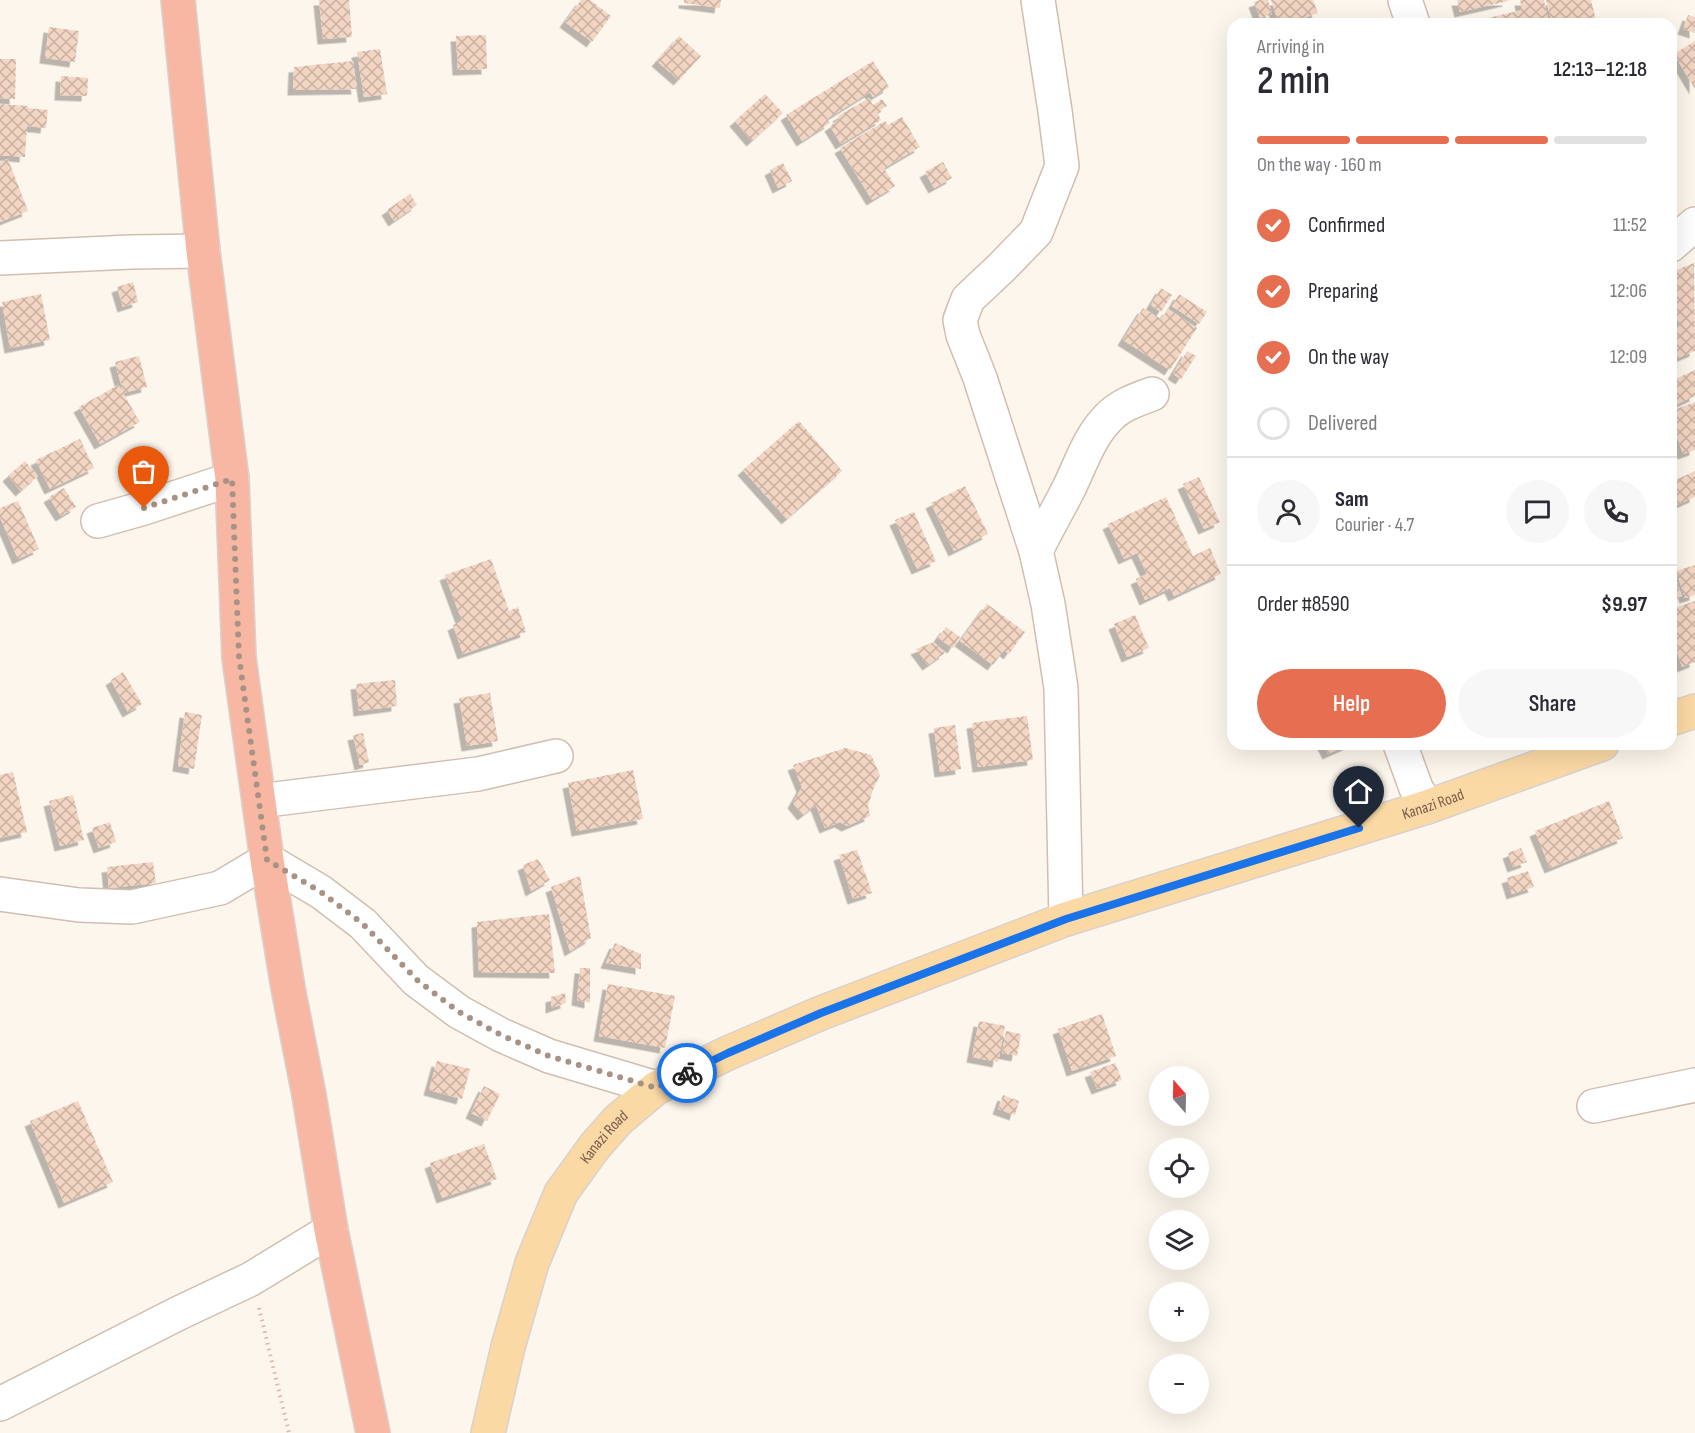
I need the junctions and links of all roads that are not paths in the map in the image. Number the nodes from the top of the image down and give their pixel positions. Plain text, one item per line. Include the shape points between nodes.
1 (178, 0) edge
2 (1038, 0) edge
3 (1404, 0) edge
4 (1411, 18) edge
5 (1695, 224) edge
6 (1677, 240) edge
7 (203, 251) junction
8 (0, 258) edge
9 (1152, 394) dead end
10 (232, 479) junction
11 (98, 521) dead end
12 (1035, 551) junction
13 (1695, 711) edge
14 (1677, 717) edge
15 (1402, 750) edge
16 (1585, 750) edge
17 (556, 756) dead end
18 (259, 801) junction
19 (1427, 807) junction
20 (267, 860) junction
21 (0, 894) edge
22 (1066, 919) junction
23 (1695, 1085) edge
24 (656, 1088) junction
25 (1594, 1106) dead end
26 (331, 1230) junction
27 (0, 1404) edge
28 (372, 1433) edge
29 (488, 1433) edge

1 - 7 highway
2 - 12 street via 1062,166 1036,232 968,299 960,320
3 - 4 street
5 - 6 street
7 - 8 street
7 - 10 highway
9 - 12 street via 1128,403 1108,416 1099,428
10 - 11 street
10 - 18 highway via 239,657
12 - 22 street via 1061,688
13 - 14 main road
15 - 19 street
16 - 19 main road, Kanazi Road
17 - 18 street via 478,774
18 - 20 highway
19 - 22 main road, Kanazi Road
20 - 21 street via 220,888 132,907 79,906
20 - 24 street via 321,892 363,924 417,980 459,1012 549,1056
20 - 26 highway
22 - 24 main road, Kanazi Road via 821,1013
23 - 25 street
24 - 29 main road, Kanazi Road via 618,1120 561,1193 532,1263
26 - 27 street via 251,1279
26 - 28 highway

